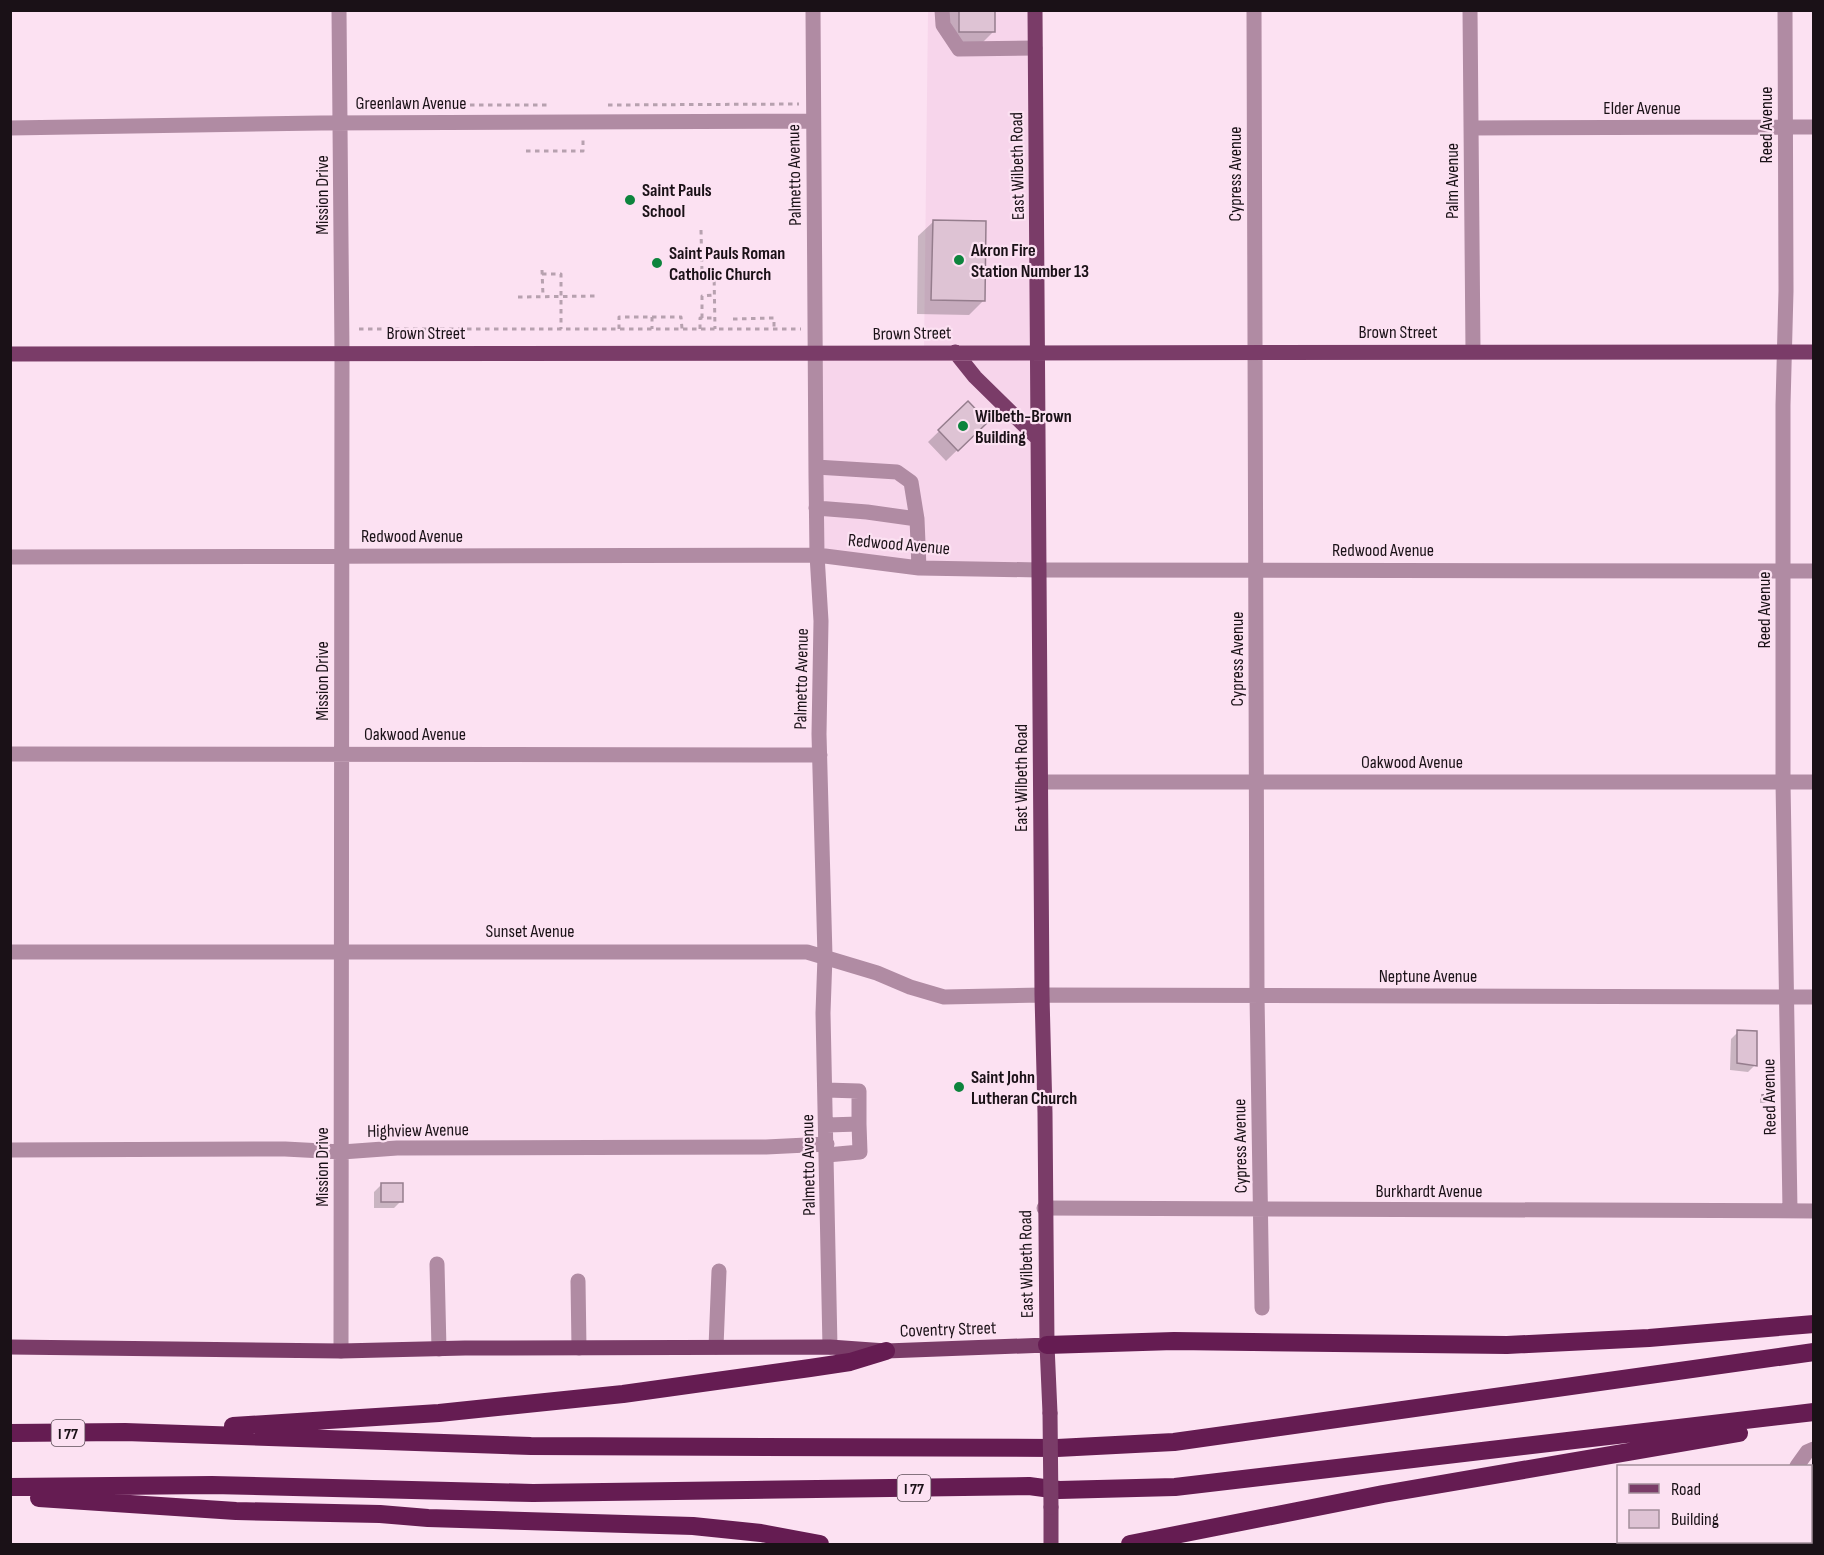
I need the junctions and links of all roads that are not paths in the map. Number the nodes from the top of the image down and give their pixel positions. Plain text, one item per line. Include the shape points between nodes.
1 (339, 10) edge
2 (813, 10) edge
3 (942, 10) edge
4 (1035, 10) edge
5 (1254, 10) edge
6 (1470, 10) edge
7 (1785, 10) edge
8 (1035, 48) junction
9 (813, 120) junction
10 (341, 123) junction
11 (1785, 127) junction
12 (1814, 127) edge
13 (10, 128) edge
14 (1471, 128) junction
15 (1473, 351) junction
16 (342, 352) junction
17 (814, 352) junction
18 (955, 352) junction
19 (1038, 352) junction
20 (1256, 352) junction
21 (1785, 352) junction
22 (1814, 352) edge
23 (10, 354) edge
24 (1038, 439) junction
25 (816, 467) junction
26 (816, 508) junction
27 (917, 519) junction
28 (817, 555) junction
29 (341, 556) junction
30 (10, 557) edge
31 (919, 568) junction
32 (1039, 570) junction
33 (1257, 570) junction
34 (1814, 571) edge
35 (1784, 572) junction
36 (342, 753) junction
37 (10, 754) edge
38 (820, 755) junction
39 (1041, 782) junction
40 (1783, 782) junction
41 (1814, 782) edge
42 (1258, 783) junction
43 (342, 951) junction
44 (10, 952) edge
45 (825, 956) junction
46 (1042, 995) junction
47 (1257, 995) junction
48 (1788, 997) junction
49 (1814, 997) edge
50 (826, 1090) junction
51 (859, 1124) junction
52 (826, 1125) junction
53 (827, 1149) junction
54 (10, 1150) edge
55 (342, 1152) junction
56 (1044, 1208) junction
57 (1261, 1208) junction
58 (1790, 1210) junction
59 (1814, 1211) edge
60 (438, 1264) dead end
61 (719, 1271) dead end
62 (579, 1281) dead end
63 (1262, 1308) dead end
64 (1814, 1324) edge
65 (1047, 1345) junction
66 (10, 1347) edge
67 (716, 1347) junction
68 (830, 1347) junction
69 (579, 1348) junction
70 (439, 1349) junction
71 (341, 1351) junction
72 (886, 1351) junction
73 (1814, 1352) edge
74 (1814, 1412) edge
75 (1770, 1417) junction
76 (125, 1432) junction
77 (10, 1434) edge
78 (10, 1487) edge
79 (10, 1496) edge
80 (820, 1545) edge
81 (1051, 1545) edge
82 (1130, 1545) edge

1 - 10 street, Mission Drive
2 - 9 street, Palmetto Avenue
3 - 8 street via 943,25 959,49
4 - 8 main road, East Wilbeth Road
5 - 20 street, Cypress Avenue
6 - 14 street, Palm Avenue
7 - 11 street, Reed Avenue
8 - 19 main road, East Wilbeth Road
9 - 10 street, Greenlawn Avenue
9 - 17 street, Palmetto Avenue
10 - 13 street, Greenlawn Avenue
10 - 16 street, Mission Drive
11 - 12 street, Elder Avenue
11 - 14 street, Elder Avenue
11 - 21 street, Reed Avenue
14 - 15 street, Palm Avenue
15 - 20 main road, Brown Street
15 - 21 main road, Brown Street
16 - 17 main road, Brown Street
16 - 23 main road, Brown Street
16 - 29 street, Mission Drive
17 - 18 main road, Brown Street
17 - 25 street, Palmetto Avenue
18 - 19 main road, Brown Street
18 - 24 main road
19 - 20 main road, Brown Street
19 - 24 main road, East Wilbeth Road
20 - 33 street, Cypress Avenue
21 - 22 main road, Brown Street
21 - 35 street, Reed Avenue
24 - 32 main road, East Wilbeth Road
25 - 26 street, Palmetto Avenue
25 - 27 street via 897,472 911,482
26 - 27 street
26 - 28 street, Palmetto Avenue
27 - 31 street
28 - 29 street, Redwood Avenue
28 - 31 street, Redwood Avenue
28 - 38 street, Palmetto Avenue via 821,621
29 - 30 street, Redwood Avenue
29 - 36 street, Mission Drive
31 - 32 street, Redwood Avenue
32 - 33 street, Redwood Avenue
32 - 39 main road, East Wilbeth Road
33 - 35 street, Redwood Avenue
33 - 42 street, Cypress Avenue
34 - 35 street, Redwood Avenue
35 - 40 street, Reed Avenue
36 - 37 street, Oakwood Avenue
36 - 38 street, Oakwood Avenue
36 - 43 street, Mission Drive
38 - 45 street, Palmetto Avenue
39 - 42 street, Oakwood Avenue
39 - 46 main road, East Wilbeth Road
40 - 41 street, Oakwood Avenue
40 - 42 street, Oakwood Avenue
40 - 48 street, Reed Avenue
42 - 47 street, Cypress Avenue
43 - 44 street, Sunset Avenue
43 - 45 street, Sunset Avenue via 765,950
43 - 55 street, Mission Drive
45 - 46 street, Sunset Avenue via 944,997
45 - 50 street, Palmetto Avenue
46 - 47 street, Neptune Avenue
46 - 56 main road, East Wilbeth Road
47 - 48 street, Neptune Avenue
47 - 57 street, Cypress Avenue
48 - 49 street, Neptune Avenue
48 - 58 street, Reed Avenue
50 - 51 street via 859,1091
50 - 52 street, Palmetto Avenue
51 - 52 street
51 - 53 street, Highview Avenue via 860,1152
52 - 53 street, Palmetto Avenue
53 - 55 street, Highview Avenue via 397,1148
53 - 68 street, Palmetto Avenue
54 - 55 street, Highview Avenue
55 - 71 street, Mission Drive
56 - 57 street, Burkhardt Avenue
56 - 65 main road, East Wilbeth Road
57 - 58 street, Burkhardt Avenue
57 - 63 street, Cypress Avenue
58 - 59 street, Burkhardt Avenue
60 - 70 street
61 - 67 street
62 - 69 street
64 - 65 highway via 1507,1345 1174,1341
65 - 72 main road, Coventry Street
65 - 81 main road, East Wilbeth Road, bridge
66 - 71 main road, Coventry Street
67 - 68 main road, Coventry Street
67 - 69 main road, Coventry Street
68 - 72 main road, Coventry Street
69 - 70 main road, Coventry Street
70 - 71 main road, Coventry Street
72 - 76 highway via 810,1368 439,1413
73 - 76 highway, I 77 via 1174,1442 1068,1447 531,1446
74 - 75 highway, I 77
75 - 78 highway, I 77 via 1175,1487 533,1493 212,1485
75 - 82 highway via 1743,1432 1383,1494
76 - 77 highway, I 77
79 - 80 highway via 236,1511 693,1526 761,1533

